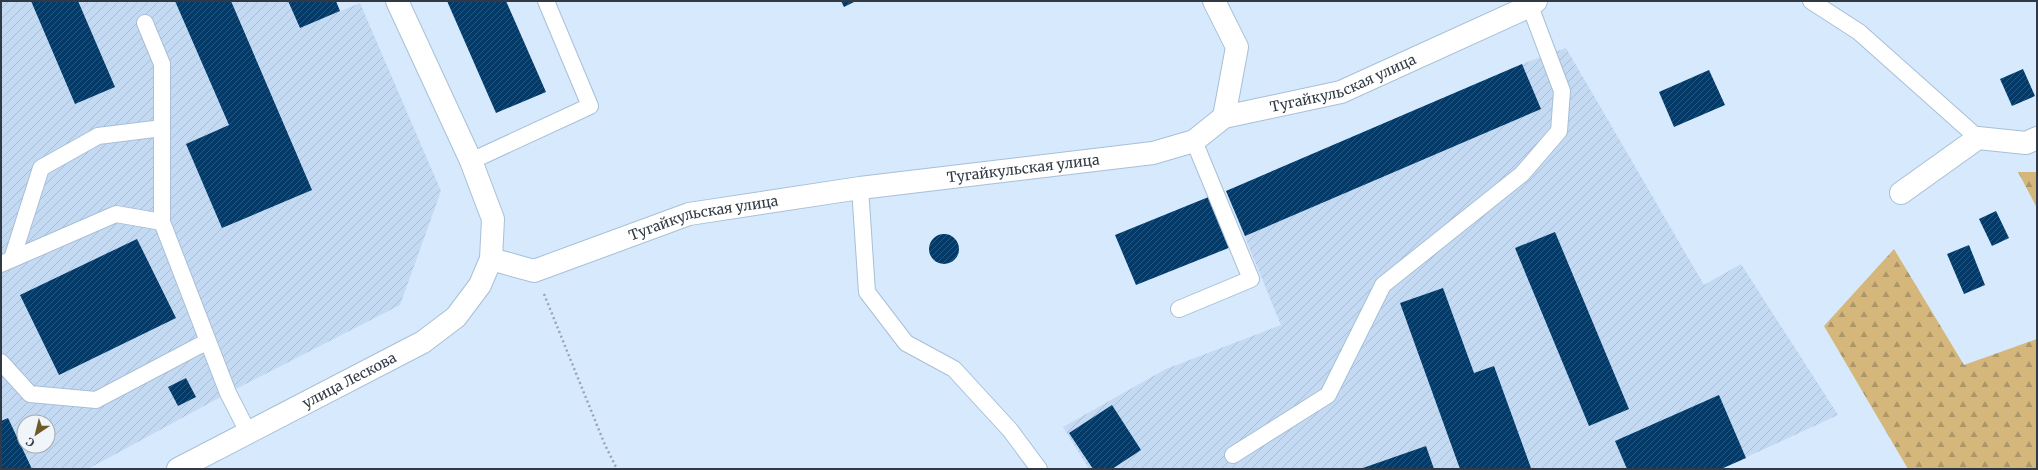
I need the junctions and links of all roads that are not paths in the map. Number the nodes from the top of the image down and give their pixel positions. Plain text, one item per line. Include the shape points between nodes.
1 (398, 1) edge
2 (546, 1) edge
3 (1214, 1) edge
4 (1811, 1) edge
5 (1533, 3) edge
6 (144, 24) dead end
7 (1224, 117) junction
8 (162, 128) junction
9 (1978, 138) junction
10 (2037, 138) edge
11 (1194, 141) junction
12 (471, 161) junction
13 (860, 188) junction
14 (1901, 193) dead end
15 (162, 222) junction
16 (490, 259) junction
17 (7, 262) edge
18 (1179, 309) dead end
19 (208, 341) junction
20 (1, 362) edge
21 (248, 432) junction
22 (1233, 455) dead end
23 (178, 469) edge
24 (1039, 469) edge

1 - 12 street, улица Лескова
2 - 12 lane via 590,106
3 - 7 street via 1237,47
4 - 9 lane via 1859,32
5 - 7 street, Тугайкульская улица via 1341,92
5 - 22 lane via 1562,91 1558,131 1522,174 1383,285 1328,395
6 - 8 lane via 162,64
7 - 11 street, Тугайкульская улица
8 - 15 lane
8 - 17 lane via 98,136 42,168
9 - 10 street via 2026,143
9 - 14 street
11 - 13 street, Тугайкульская улица via 1153,153
11 - 18 lane via 1251,279
12 - 16 street, улица Лескова via 493,219
13 - 16 street, Тугайкульская улица via 689,214 534,271
13 - 24 lane via 866,292 906,343 954,369 1010,430
15 - 17 lane via 116,214
15 - 19 lane
16 - 21 street, улица Лескова via 480,285 456,317 424,342
19 - 20 lane via 96,400 30,394
19 - 21 lane via 228,393
21 - 23 street, улица Лескова

